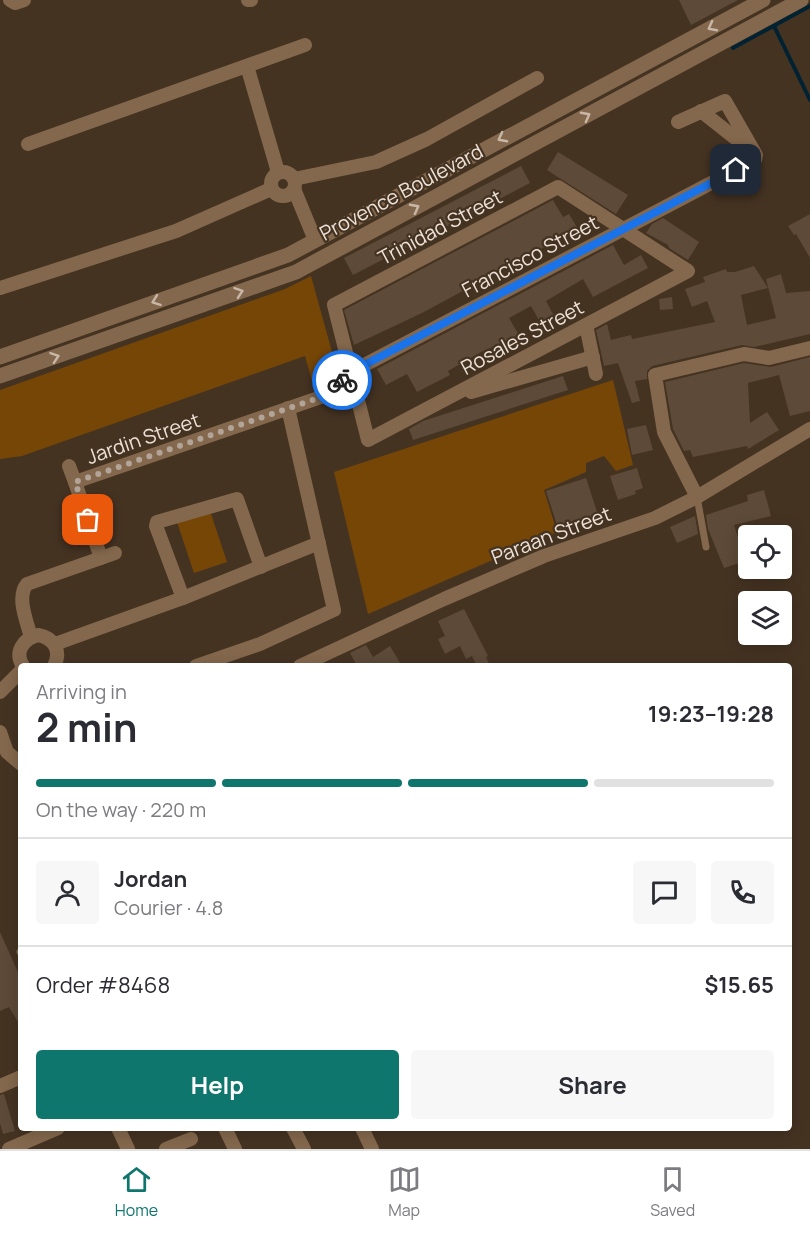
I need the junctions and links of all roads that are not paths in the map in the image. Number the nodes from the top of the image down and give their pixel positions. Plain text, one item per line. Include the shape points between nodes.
1 (10, 0) edge
2 (24, 0) edge
3 (763, 0) edge
4 (801, 0) edge
5 (305, 45) dead end
6 (247, 66) junction
7 (537, 78) dead end
8 (702, 111) junction
9 (678, 122) dead end
10 (28, 144) dead end
11 (756, 155) junction
12 (278, 172) junction
13 (294, 184) junction
14 (271, 189) junction
15 (621, 230) junction
16 (315, 240) junction
17 (288, 255) junction
18 (297, 272) junction
19 (0, 288) edge
20 (331, 290) dead end
21 (334, 304) junction
22 (586, 325) junction
23 (810, 348) edge
24 (0, 357) edge
25 (593, 357) junction
26 (351, 372) junction
27 (596, 374) dead end
28 (0, 376) edge
29 (324, 396) joint
30 (443, 400) junction
31 (288, 408) junction
32 (810, 429) edge
33 (69, 466) dead end
34 (75, 482) junction
35 (697, 497) junction
36 (319, 543) junction
37 (706, 547) dead end
38 (116, 553) dead end
39 (101, 558) junction
40 (261, 567) junction
41 (183, 598) junction
42 (31, 637) junction
43 (55, 645) junction
44 (22, 663) edge
45 (55, 663) edge
46 (205, 663) edge
47 (306, 663) edge
48 (18, 674) edge
49 (0, 692) edge
50 (0, 732) edge
51 (18, 761) edge
52 (18, 1078) edge
53 (0, 1086) edge
54 (51, 1131) edge
55 (119, 1131) edge
56 (226, 1131) edge
57 (295, 1131) edge
58 (363, 1131) edge
59 (191, 1139) edge
60 (9, 1149) edge
61 (128, 1149) edge
62 (166, 1149) edge
63 (235, 1149) edge
64 (304, 1149) edge
65 (372, 1149) edge

1 - 2 street
3 -> 16 street, Provence Boulevard
18 -> 4 street, Provence Boulevard
5 - 6 street
6 - 10 street
6 - 12 street
7 - 13 street via 427,139 376,162
8 - 9 street
8 - 11 street
8 - 11 street via 726,101
11 - 15 street, Francisco Street via 755,160
12 - 13 street via 288,172
12 - 14 street via 271,179
13 - 14 street via 282,196
13 - 16 street
14 - 19 street via 176,231
15 - 21 street, Trinidad Street via 558,188
15 - 22 street, Rosales Street via 691,275
15 - 26 street, Francisco Street
16 - 17 street, Provence Boulevard
17 - 18 street
17 -> 24 street, Provence Boulevard
28 -> 18 street, Provence Boulevard
20 - 21 street
21 - 26 street
22 - 25 street
22 - 30 street, Rosales Street
23 - 35 street via 769,358 744,354 655,375 660,423
25 - 27 street
25 - 30 street
26 - 29 street, Francisco Street
26 - 30 street, Rosales Street via 369,446
29 - 31 street, Jardin Street
31 - 34 street, Jardin Street
31 - 36 street
32 - 35 street, Paraan Street
33 - 34 street
34 - 39 street, Jardin Street
35 - 37 lane
35 - 47 street, Paraan Street via 655,518 544,556 444,598
36 - 40 street
36 - 46 street via 334,605 330,614 260,645
38 - 39 street
39 - 42 street via 22,589
40 - 41 street
40 - 41 street via 237,499 157,522
41 - 43 street
42 - 43 street via 45,636
42 - 44 street via 20,647
43 - 45 street
48 - 49 street
50 - 51 street via 8,752
52 - 53 street
54 - 60 street
55 - 61 street
56 - 63 street
57 - 64 street
58 - 65 street
59 - 62 street

